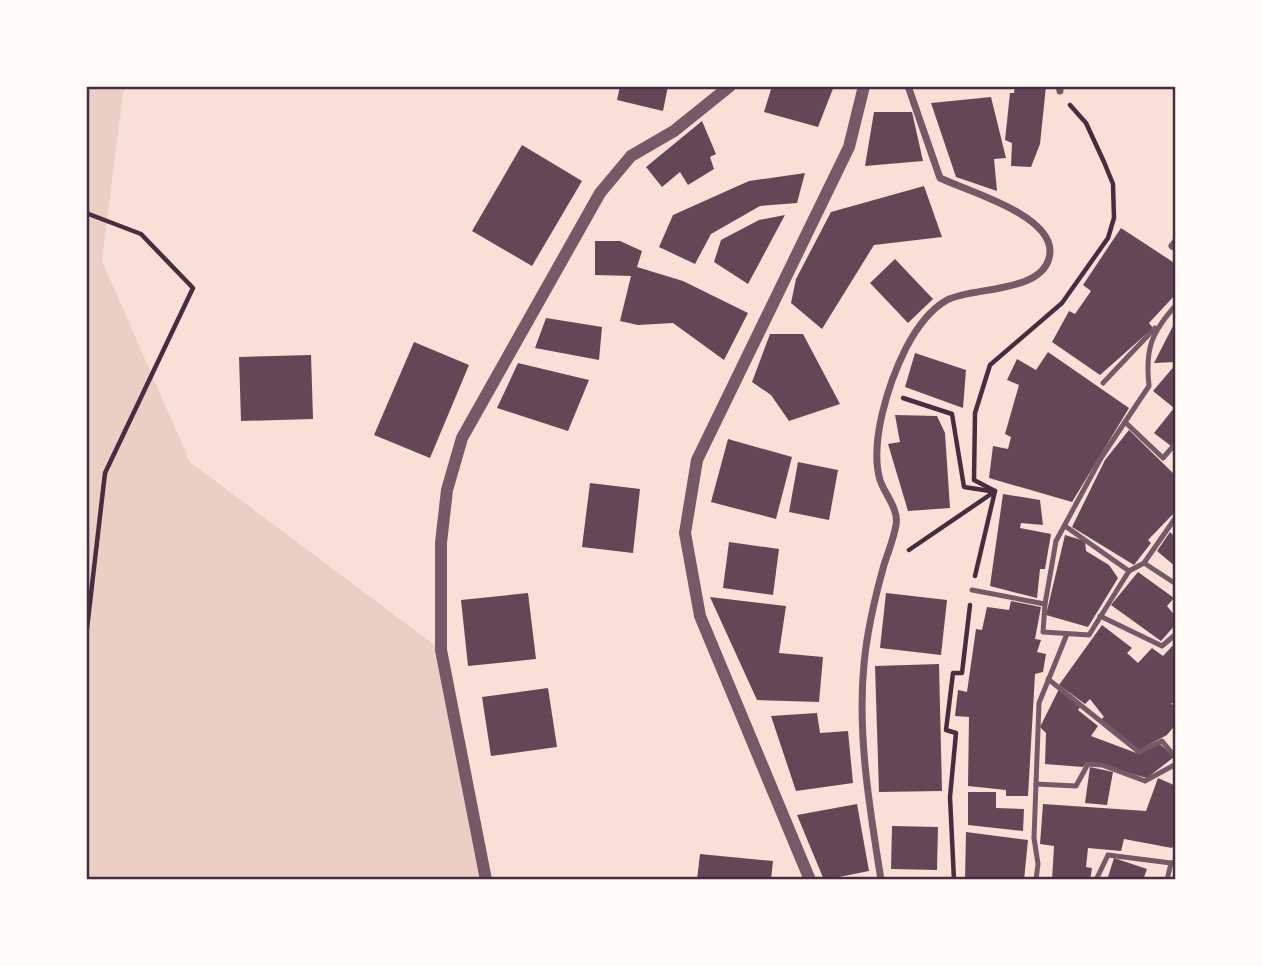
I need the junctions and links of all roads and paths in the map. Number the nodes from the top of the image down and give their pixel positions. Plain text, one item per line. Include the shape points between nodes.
1 (730, 86) edge
2 (864, 86) edge
3 (908, 86) edge
4 (1060, 88) edge
5 (86, 213) edge
6 (1176, 241) edge
7 (1176, 248) edge
8 (1176, 305) edge
9 (1162, 321) junction
10 (1103, 383) dead end
11 (890, 394) junction
12 (1125, 422) junction
13 (1176, 443) edge
14 (995, 491) junction
15 (1176, 517) edge
16 (1170, 524) junction
17 (1065, 526) junction
18 (1176, 532) edge
19 (1143, 563) junction
20 (884, 566) junction
21 (1129, 571) junction
22 (1176, 584) edge
23 (972, 590) junction
24 (1045, 604) junction
25 (1100, 616) junction
26 (1067, 634) junction
27 (1176, 634) edge
28 (86, 637) edge
29 (1048, 679) junction
30 (1176, 758) edge
31 (1176, 764) edge
32 (1036, 783) junction
33 (1174, 862) edge
34 (486, 880) edge
35 (810, 880) edge
36 (881, 880) edge
37 (954, 880) edge
38 (1036, 880) edge
39 (1096, 880) edge
40 (1167, 880) edge

1 - 34 street via 674,131 631,156 600,193 462,438 447,490 440,543 441,650
2 - 35 street via 849,148 697,460 685,533 700,616
3 - 11 street via 940,178 1019,212 1048,239 1050,252 1038,273 998,289 964,293 924,320 902,356
4 - 14 path via 1096,140 1113,184 1114,218 1108,238 1062,303 990,365 975,414 974,480
5 - 28 path via 141,234 193,288 105,473
6 - 7 street via 1172,246
8 - 9 lane
9 - 10 lane
9 - 12 lane via 1146,356 1149,386
11 - 14 path via 952,414 964,487
11 - 20 street via 877,431 880,479 897,518
12 - 13 lane via 1163,458
12 - 17 lane
14 - 20 path
14 - 23 path
15 - 16 lane
16 - 18 lane
16 - 19 lane
17 - 21 lane
17 - 24 lane via 1056,541
19 - 21 lane
19 - 22 lane
20 - 36 street via 864,665 863,722
21 - 25 lane
23 - 24 lane
23 - 37 path via 962,673 953,673 946,730 956,733 950,797
24 - 26 lane via 1043,632
25 - 26 lane via 1089,635
25 - 27 lane via 1162,646
26 - 29 lane
29 - 30 lane via 1139,752 1162,741
29 - 32 lane via 1038,703
31 - 32 lane via 1145,781 1088,764 1076,786
32 - 38 lane
33 - 39 lane via 1108,855
33 - 40 lane

